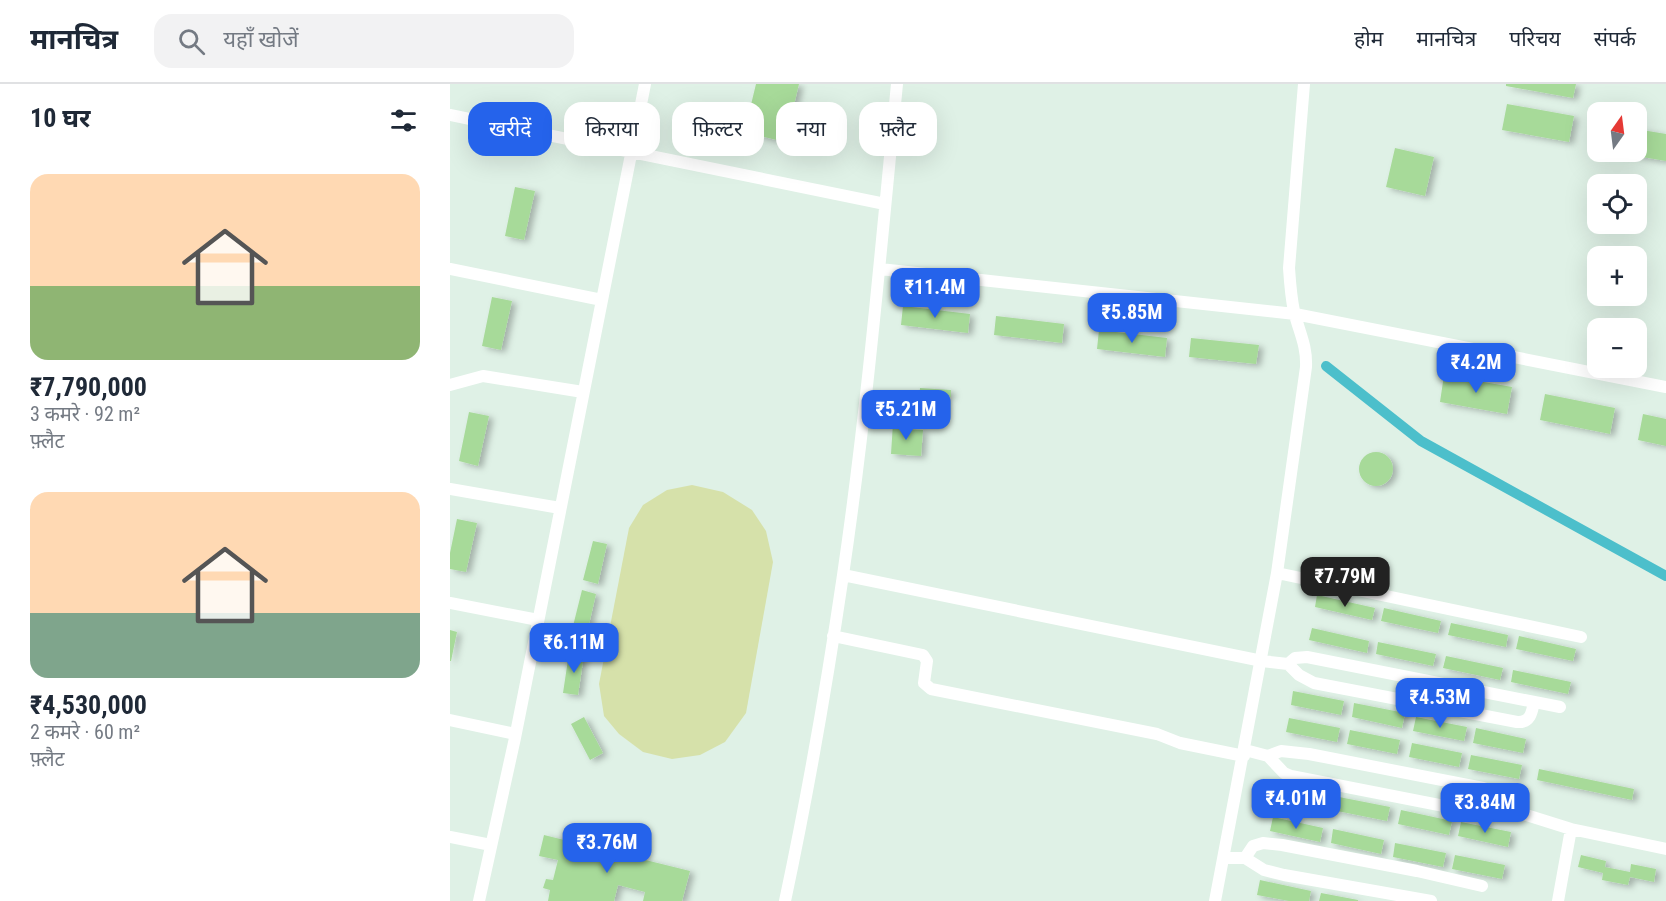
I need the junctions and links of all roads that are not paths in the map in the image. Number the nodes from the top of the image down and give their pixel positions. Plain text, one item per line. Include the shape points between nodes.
1 (645, 84) edge
2 (897, 84) edge
3 (1304, 84) edge
4 (641, 102) edge
5 (450, 115) edge
6 (564, 138) edge
7 (630, 156) edge
8 (651, 156) edge
9 (885, 204) junction
10 (450, 269) edge
11 (880, 269) junction
12 (602, 300) junction
13 (1295, 314) junction
14 (450, 385) edge
15 (1666, 387) edge
16 (583, 392) junction
17 (450, 489) edge
18 (560, 508) junction
19 (1277, 573) junction
20 (843, 575) junction
21 (450, 603) edge
22 (538, 620) junction
23 (833, 636) junction
24 (1581, 637) dead end
25 (1262, 661) junction
26 (1288, 664) junction
27 (1534, 702) junction
28 (1560, 707) dead end
29 (450, 720) edge
30 (516, 734) junction
31 (1244, 753) junction
32 (1268, 756) junction
33 (1517, 812) junction
34 (1571, 829) junction
35 (450, 837) edge
36 (491, 845) junction
37 (1666, 849) edge
38 (1224, 858) junction
39 (1245, 858) junction
40 (1482, 886) dead end
41 (479, 901) edge
42 (785, 901) edge
43 (1215, 901) edge
44 (1431, 901) edge
45 (1558, 901) edge

1 - 4 street
2 - 9 street
3 - 13 street via 1289,268
5 - 6 street
7 - 12 street
8 - 9 street
9 - 11 street
10 - 12 street
11 - 13 street
11 - 20 street
12 - 16 street
13 - 15 street
13 - 19 street via 1307,350 1306,367
14 - 16 street via 483,376
16 - 18 street
17 - 18 street
18 - 22 street
19 - 24 street
19 - 25 street
20 - 23 street
20 - 25 street
21 - 22 street
22 - 30 street
23 - 31 street via 923,655 927,661 924,683 931,689 1157,734 1180,743
23 - 42 street
25 - 26 street
25 - 31 street
26 - 27 street via 1295,658 1307,657
26 - 27 street via 1314,683 1517,722 1528,719
27 - 28 street
29 - 30 street
30 - 36 street
31 - 32 street
31 - 38 street
32 - 33 street via 1292,776 1490,815
32 - 33 street via 1281,751 1300,752 1484,788 1501,794
33 - 34 street
34 - 37 street
34 - 45 street
35 - 36 street
36 - 41 street
38 - 39 street
38 - 43 street
39 - 40 street via 1253,846 1282,845
39 - 44 street via 1264,870 1284,875

